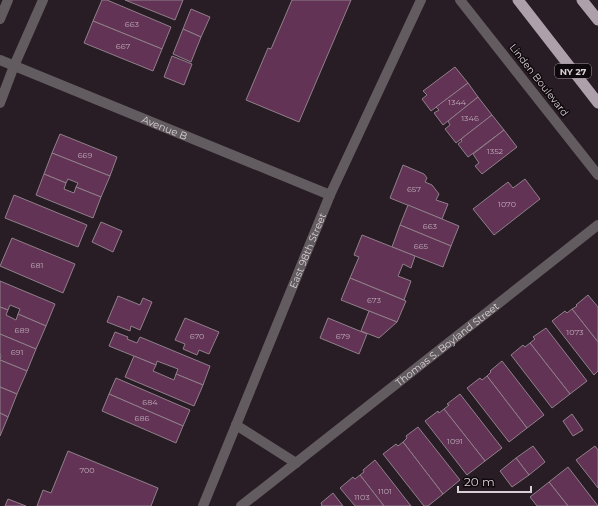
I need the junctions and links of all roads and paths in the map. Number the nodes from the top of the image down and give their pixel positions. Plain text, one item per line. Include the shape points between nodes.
1 (8, 0) edge
2 (43, 0) edge
3 (421, 0) edge
4 (460, 0) edge
5 (518, 0) edge
6 (582, 0) edge
7 (0, 19) edge
8 (598, 20) edge
9 (0, 60) edge
10 (14, 66) junction
11 (0, 103) edge
12 (598, 103) edge
13 (598, 175) edge
14 (330, 195) junction
15 (598, 225) edge
16 (236, 425) junction
17 (296, 463) junction
18 (203, 506) edge
19 (241, 506) edge

1 - 7 street
2 - 10 street
3 - 14 street, East 98th Street
4 - 13 street, Linden Boulevard
5 - 12 highway, NY 27
6 - 8 highway
9 - 10 street, Avenue B
10 - 11 street
10 - 14 street, Avenue B
14 - 16 street, East 98th Street
15 - 17 street, Thomas S. Boyland Street
16 - 17 street
16 - 18 street, East 98th Street
17 - 19 street, Thomas S. Boyland Street

